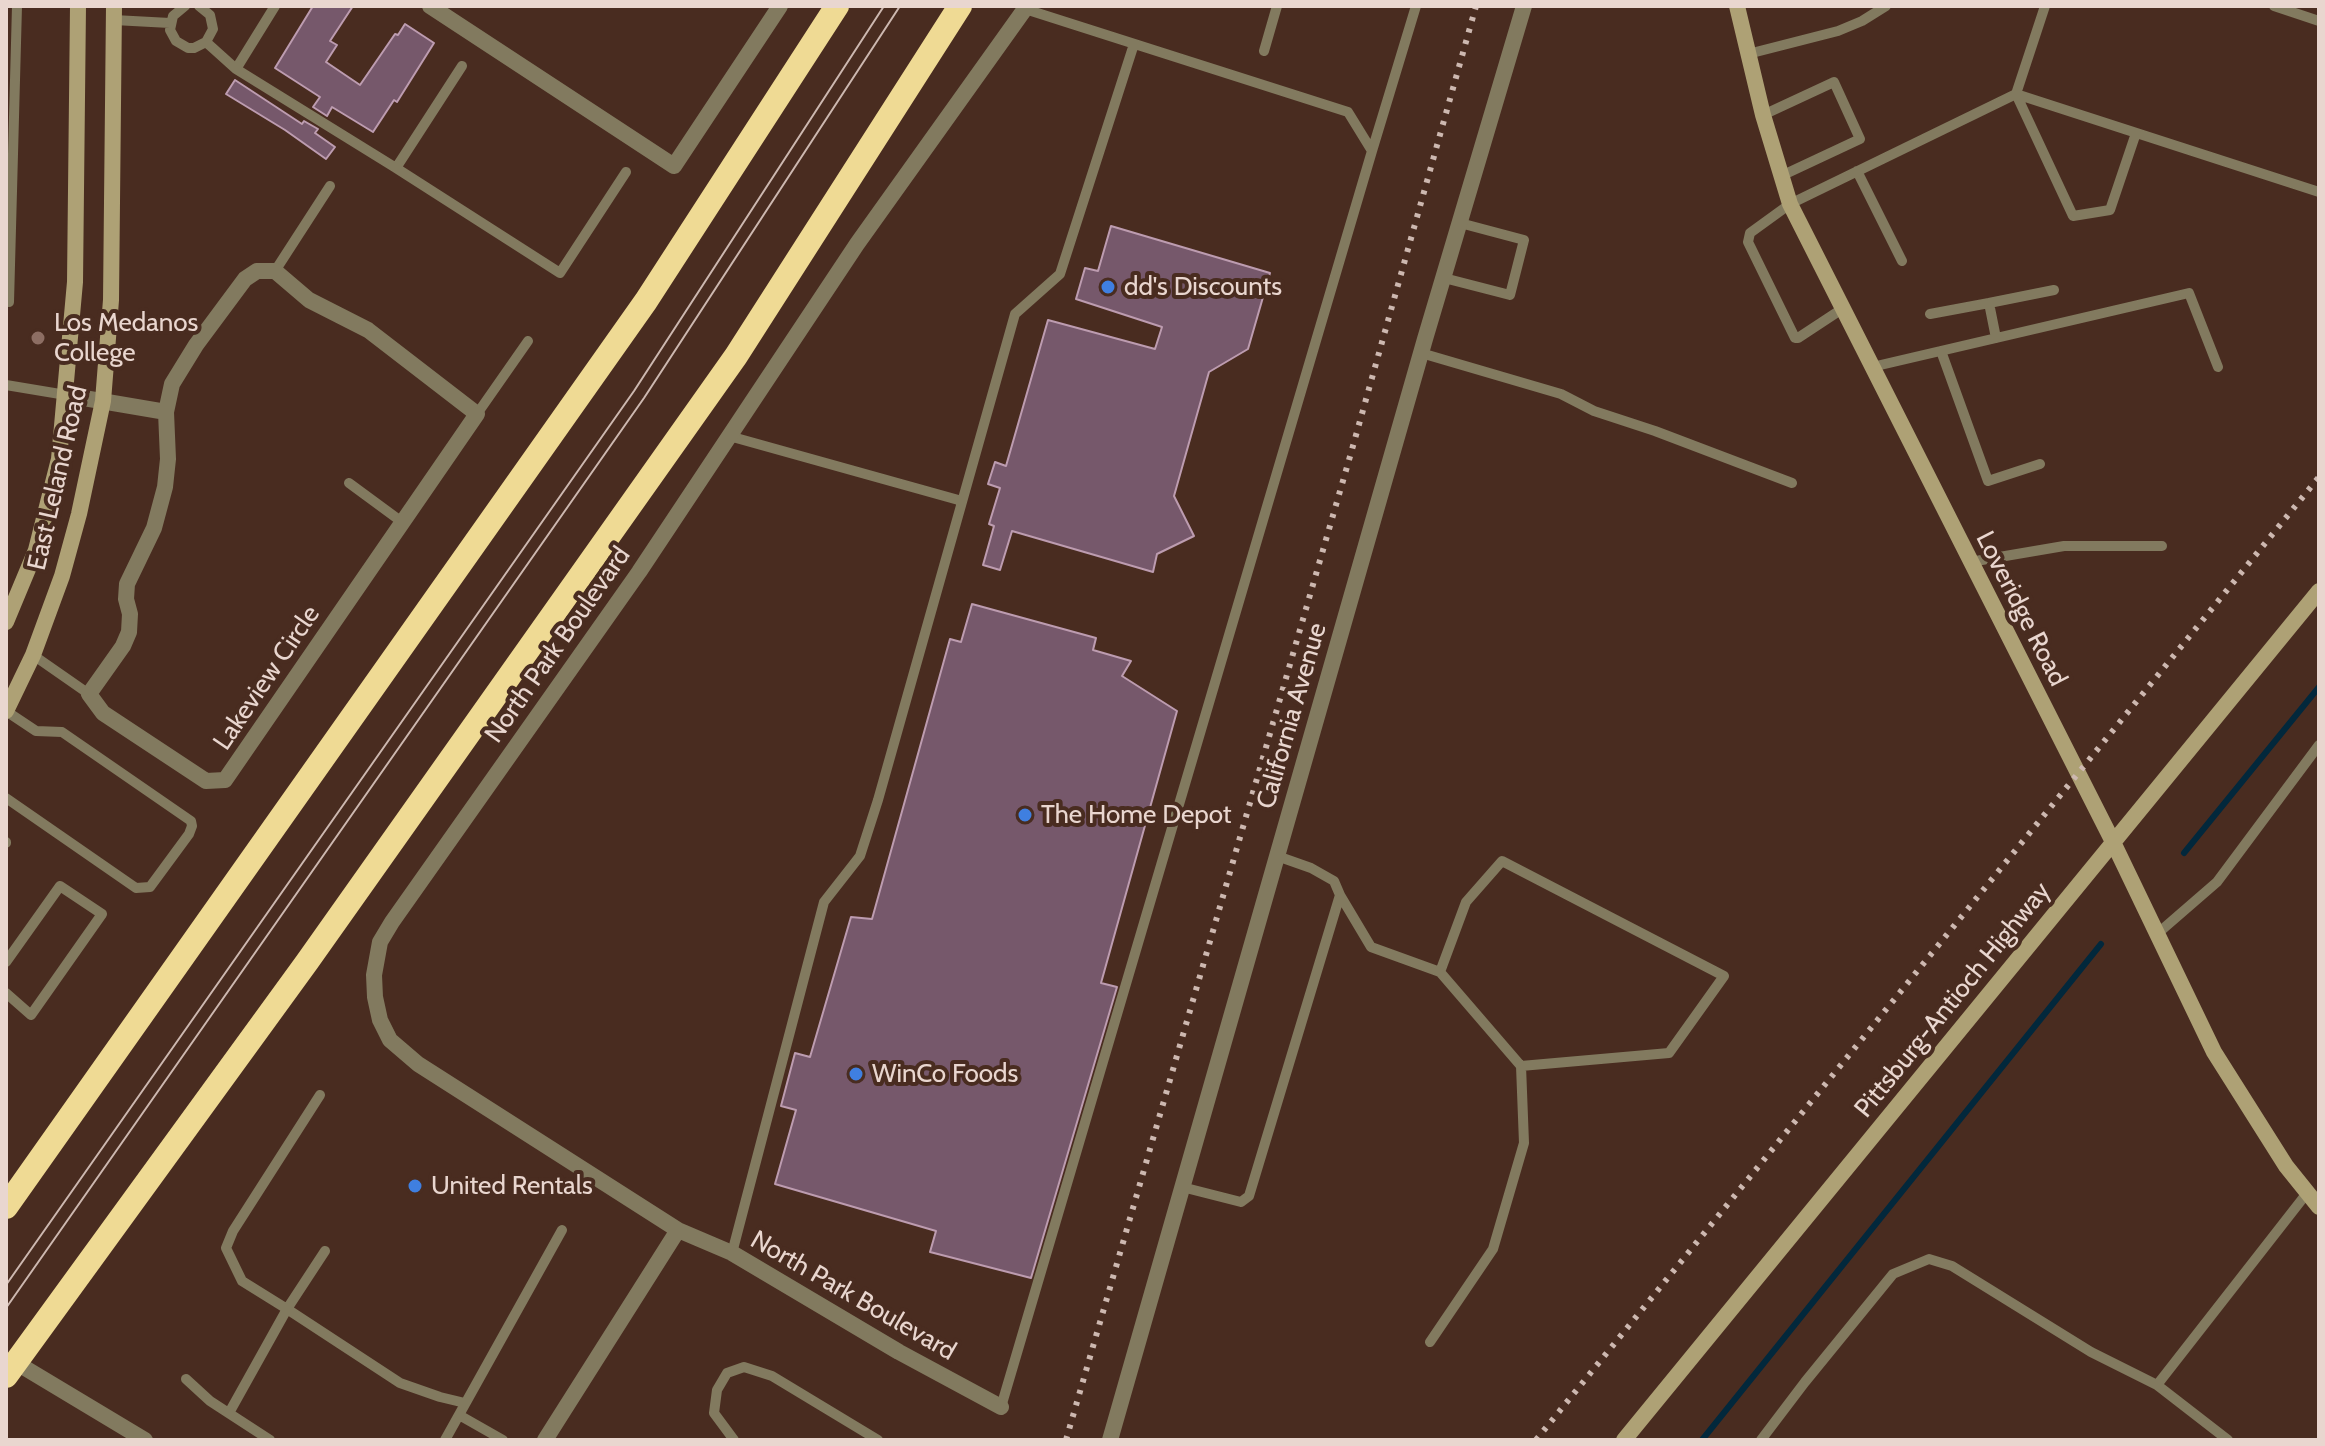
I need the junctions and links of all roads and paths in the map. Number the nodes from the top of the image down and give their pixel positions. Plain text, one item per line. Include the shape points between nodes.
1 (17, 6) edge
2 (78, 6) edge
3 (185, 6) edge
4 (199, 6) edge
5 (275, 6) edge
6 (430, 6) edge
7 (780, 6) edge
8 (837, 6) edge
9 (960, 6) edge
10 (1277, 6) edge
11 (1416, 6) edge
12 (1524, 6) edge
13 (1737, 6) edge
14 (1886, 6) edge
15 (2045, 6) edge
16 (2274, 6) edge
17 (1026, 8) edge
18 (114, 13) edge
19 (2319, 21) edge
20 (170, 23) junction
21 (206, 42) junction
22 (1134, 44) junction
23 (1264, 51) dead end
24 (1748, 54) junction
25 (462, 66) dead end
26 (236, 69) junction
27 (2016, 94) junction
28 (1763, 115) junction
29 (2136, 133) junction
30 (1372, 151) junction
31 (396, 168) junction
32 (1857, 171) junction
33 (626, 172) dead end
34 (1781, 176) junction
35 (330, 186) dead end
36 (2319, 192) edge
37 (1790, 204) junction
38 (1460, 223) junction
39 (1902, 261) dead end
40 (275, 271) junction
41 (1444, 278) junction
42 (2054, 290) dead end
43 (9, 302) dead end
44 (1989, 303) junction
45 (1842, 309) junction
46 (1930, 314) dead end
47 (1996, 338) junction
48 (528, 341) dead end
49 (1941, 351) junction
50 (1421, 353) junction
51 (1872, 367) junction
52 (2218, 367) dead end
53 (6, 385) edge
54 (66, 395) junction
55 (103, 401) junction
56 (166, 412) junction
57 (477, 414) junction
58 (729, 436) junction
59 (2040, 464) dead end
60 (349, 483) dead end
61 (1792, 483) dead end
62 (962, 501) junction
63 (402, 522) junction
64 (2162, 546) dead end
65 (1970, 562) junction
66 (2319, 591) edge
67 (6, 622) edge
68 (33, 655) junction
69 (89, 694) junction
70 (6, 711) edge
71 (2319, 745) edge
72 (6, 798) edge
73 (2113, 842) junction
74 (1277, 856) junction
75 (1340, 895) junction
76 (2157, 934) junction
77 (6, 962) edge
78 (1440, 972) junction
79 (6, 993) edge
80 (1521, 1066) junction
81 (320, 1095) dead end
82 (1182, 1187) junction
83 (2313, 1188) edge
84 (6, 1207) edge
85 (2319, 1207) edge
86 (562, 1230) dead end
87 (678, 1230) junction
88 (325, 1251) dead end
89 (732, 1253) junction
90 (287, 1309) junction
91 (1430, 1342) dead end
92 (15, 1372) edge
93 (186, 1379) dead end
94 (2157, 1385) junction
95 (465, 1403) junction
96 (1001, 1407) joint
97 (229, 1413) junction
98 (459, 1415) junction
99 (145, 1440) edge
100 (270, 1440) edge
101 (445, 1440) edge
102 (503, 1440) edge
103 (545, 1440) edge
104 (734, 1440) edge
105 (878, 1440) edge
106 (1110, 1440) edge
107 (1624, 1440) edge
108 (1761, 1440) edge
109 (2228, 1440) edge

1 - 43 lane
2 - 54 main road, East Leland Road via 75,282
3 - 20 lane
4 - 21 lane via 213,22
5 - 26 lane
6 - 7 street via 674,166
8 - 84 highway via 646,301
9 - 92 highway via 736,356
10 - 23 lane
11 - 30 lane
12 - 38 street, California Avenue
13 - 24 main road, Loveridge Road
14 - 24 lane via 1838,31
15 - 27 lane
16 - 19 lane
17 - 22 lane
17 - 58 street, North Park Boulevard via 857,244
18 - 20 lane
18 - 55 main road, East Leland Road via 111,300
20 - 21 lane via 172,36 181,45 194,48
21 - 26 lane
22 - 30 lane via 1348,112
22 - 62 lane via 1060,274 1015,314
24 - 28 main road, Loveridge Road
25 - 31 lane
26 - 31 lane
27 - 29 lane
27 - 29 lane via 2073,216 2110,210
27 - 32 lane
28 - 34 main road, Loveridge Road
28 - 34 lane via 1834,82 1860,139
29 - 36 lane
30 - 96 lane
31 - 33 lane via 560,273
32 - 37 lane
32 - 39 lane
34 - 37 main road, Loveridge Road
35 - 40 lane
37 - 45 main road, Loveridge Road
37 - 45 lane via 1748,238 1777,305 1798,338
38 - 41 street, California Avenue
38 - 41 lane via 1524,240 1510,295
40 - 56 street via 257,271 245,279 172,384
40 - 57 street via 309,300 368,330
41 - 50 street, California Avenue
42 - 44 lane
44 - 46 lane
44 - 47 lane
45 - 51 main road, Loveridge Road
47 - 49 lane
47 - 52 lane via 2189,293
48 - 57 lane, Lakeview Circle
49 - 51 lane
49 - 59 lane via 1988,481
50 - 61 lane via 1561,394
50 - 74 street, California Avenue
51 - 65 main road, Loveridge Road
53 - 54 lane
54 - 55 street
54 - 67 main road, East Leland Road via 59,459 36,550
55 - 56 street
55 - 68 main road, East Leland Road via 62,576
56 - 69 street via 165,487 154,528 127,584 129,632
57 - 63 street, Lakeview Circle
58 - 62 lane
58 - 87 street, North Park Boulevard via 392,922 380,942 374,975 380,1020 390,1040 418,1064
60 - 63 lane
62 - 89 lane via 860,856 824,902
63 - 69 street, Lakeview Circle via 225,780 206,781 181,766 103,713
64 - 65 lane via 2064,546
65 - 73 main road, Loveridge Road
66 - 73 main road, Pittsburg-Antioch Highway
68 - 69 lane
68 - 70 main road, East Leland Road
70 - 72 lane via 36,731 62,732 192,826 150,887 136,888
71 - 76 lane via 2217,882
73 - 76 main road, Loveridge Road
73 - 107 main road, Pittsburg-Antioch Highway
74 - 75 lane via 1334,881
74 - 82 street, California Avenue
75 - 78 lane via 1371,947
75 - 82 lane via 1249,1196 1241,1202
76 - 83 main road, Loveridge Road via 2214,1052 2286,1166
77 - 79 lane via 60,886 102,914 31,1015
78 - 80 lane
78 - 80 lane via 1466,902 1502,861 1724,976 1669,1053
80 - 91 lane via 1524,1143 1493,1249
81 - 90 lane via 226,1248 242,1281
82 - 106 street, California Avenue
83 - 85 main road, Loveridge Road
83 - 94 lane
86 - 95 lane
87 - 89 street, North Park Boulevard
87 - 103 street
88 - 90 lane
89 - 96 street, North Park Boulevard
90 - 95 lane via 400,1383
90 - 97 lane
92 - 99 street
93 - 97 lane
94 - 108 lane via 2091,1352 1952,1266 1929,1259 1893,1274
94 - 109 lane
95 - 98 lane
97 - 100 lane
98 - 101 lane
98 - 102 lane
104 - 105 lane via 714,1413 717,1390 727,1373 744,1367 772,1376

